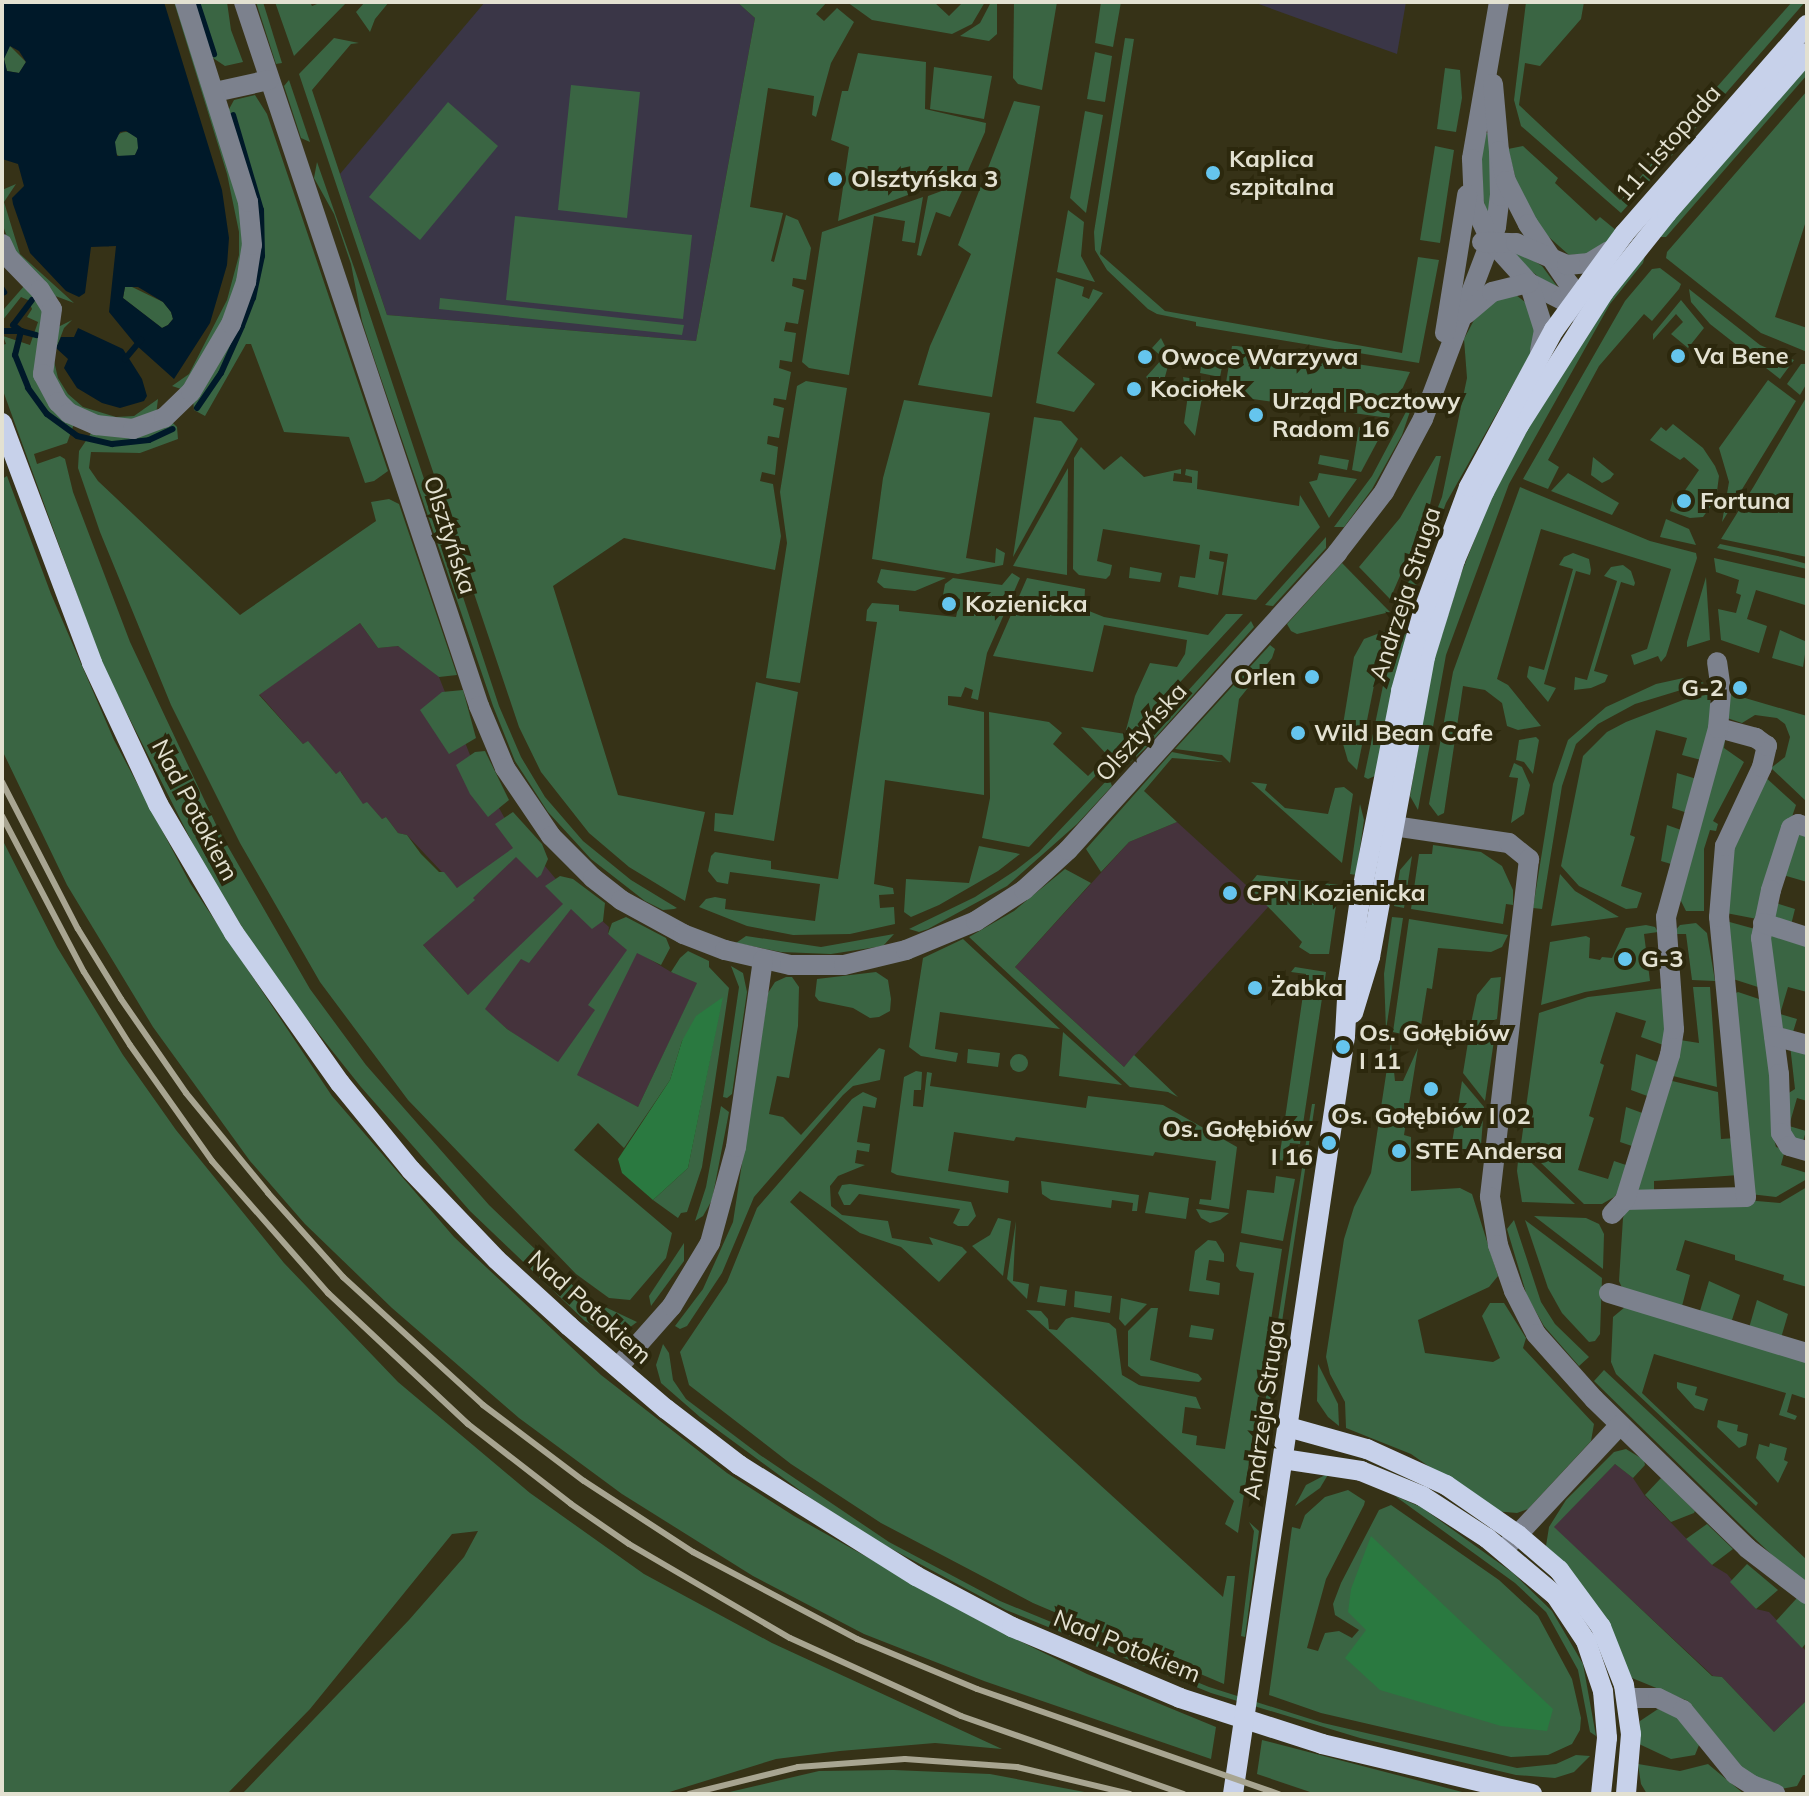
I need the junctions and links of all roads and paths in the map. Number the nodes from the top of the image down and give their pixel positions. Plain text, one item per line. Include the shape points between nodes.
1 (185, 2) edge
2 (244, 2) edge
3 (1499, 2) edge
4 (1807, 25) edge
5 (1491, 52) junction
6 (1807, 53) edge
7 (269, 80) junction
8 (215, 92) junction
9 (1499, 151) junction
10 (1472, 159) junction
11 (1491, 241) junction
12 (2, 244) edge
13 (1609, 251) junction
14 (1554, 262) junction
15 (1457, 270) junction
16 (1529, 283) junction
17 (1604, 292) junction
18 (1574, 301) junction
19 (1459, 321) junction
20 (1546, 363) junction
21 (1439, 371) junction
22 (2, 423) edge
23 (1717, 662) dead end
24 (1718, 728) junction
25 (1384, 825) junction
26 (1807, 827) edge
27 (1763, 923) junction
28 (1807, 937) edge
29 (763, 960) junction
30 (1774, 1036) junction
31 (1807, 1045) edge
32 (1807, 1151) edge
33 (1609, 1293) dead end
34 (1807, 1353) edge
35 (618, 1367) junction
36 (1620, 1425) junction
37 (1288, 1427) junction
38 (1283, 1459) junction
39 (1511, 1543) junction
40 (1807, 1594) edge
41 (1627, 1698) junction
42 (1233, 1793) edge
43 (1532, 1794) edge
44 (1601, 1794) edge
45 (1626, 1794) edge
46 (1775, 1794) edge

1 - 8 street
2 - 7 street, Olsztyńska
3 - 5 street, Andrzeja Struga
4 - 13 main road, 11 Listopada
5 - 9 street, Andrzeja Struga
5 - 10 street, Andrzeja Struga
6 - 17 main road, 11 Listopada
7 - 8 street
7 - 29 street, Olsztyńska via 479,706 505,768 551,836 621,900 683,934
8 - 12 street via 248,202 250,261 239,306 220,347 191,392 164,418 133,429 96,425 58,402 42,364 52,309
9 - 11 street, Olsztyńska via 1500,214
9 - 14 street, Andrzeja Struga via 1518,206
10 - 11 street, Andrzeja Struga via 1474,205
10 - 15 street, Olsztyńska
11 - 14 street via 1522,245
11 - 15 street via 1471,248
11 - 16 street, Andrzeja Struga
11 - 19 street, Olsztyńska
13 - 14 street via 1589,263
13 - 18 main road, 11 Listopada
14 - 18 street, Andrzeja Struga
15 - 21 street, Olsztyńska
16 - 18 street, Andrzeja Struga
16 - 19 street, Olsztyńska via 1492,292
16 - 20 street, Andrzeja Struga via 1544,330
17 - 18 street
17 - 20 main road, 11 Listopada
18 - 20 main road, 11 Listopada
19 - 21 street, Olsztyńska
20 - 25 main road, Andrzeja Struga via 1455,560
21 - 29 street, Olsztyńska via 1400,464 1342,548 1046,872 976,921 906,950 844,965
22 - 35 main road, Nad Potokiem via 92,663 164,816 234,933 340,1083 411,1170 497,1260
23 - 24 street
24 - 24 street via 1666,917 1674,1029 1670,1055 1618,1207 1746,1197 1719,917 1728,835 1767,746
25 - 36 street via 1509,843 1529,859 1492,1153 1491,1212 1514,1291 1536,1334
25 - 37 main road, Andrzeja Struga via 1370,957 1345,1036
26 - 27 street via 1791,828
27 - 28 street
27 - 30 street via 1762,959
29 - 35 street via 736,1147 714,1231 680,1294
30 - 31 street
30 - 32 street via 1781,1133 1789,1146
33 - 34 street
35 - 43 main road, Nad Potokiem via 666,1409 807,1510 1012,1627 1180,1698 1322,1744
36 - 39 street
36 - 40 street via 1747,1548
37 - 38 main road, Andrzeja Struga
37 - 39 main road via 1354,1444 1446,1485
38 - 39 main road via 1334,1464 1396,1484
38 - 42 main road, Andrzeja Struga
39 - 41 main road via 1559,1570 1582,1597 1612,1649
39 - 44 main road via 1586,1641 1606,1709
41 - 45 main road via 1631,1753
41 - 46 street via 1658,1698 1683,1710 1735,1774

